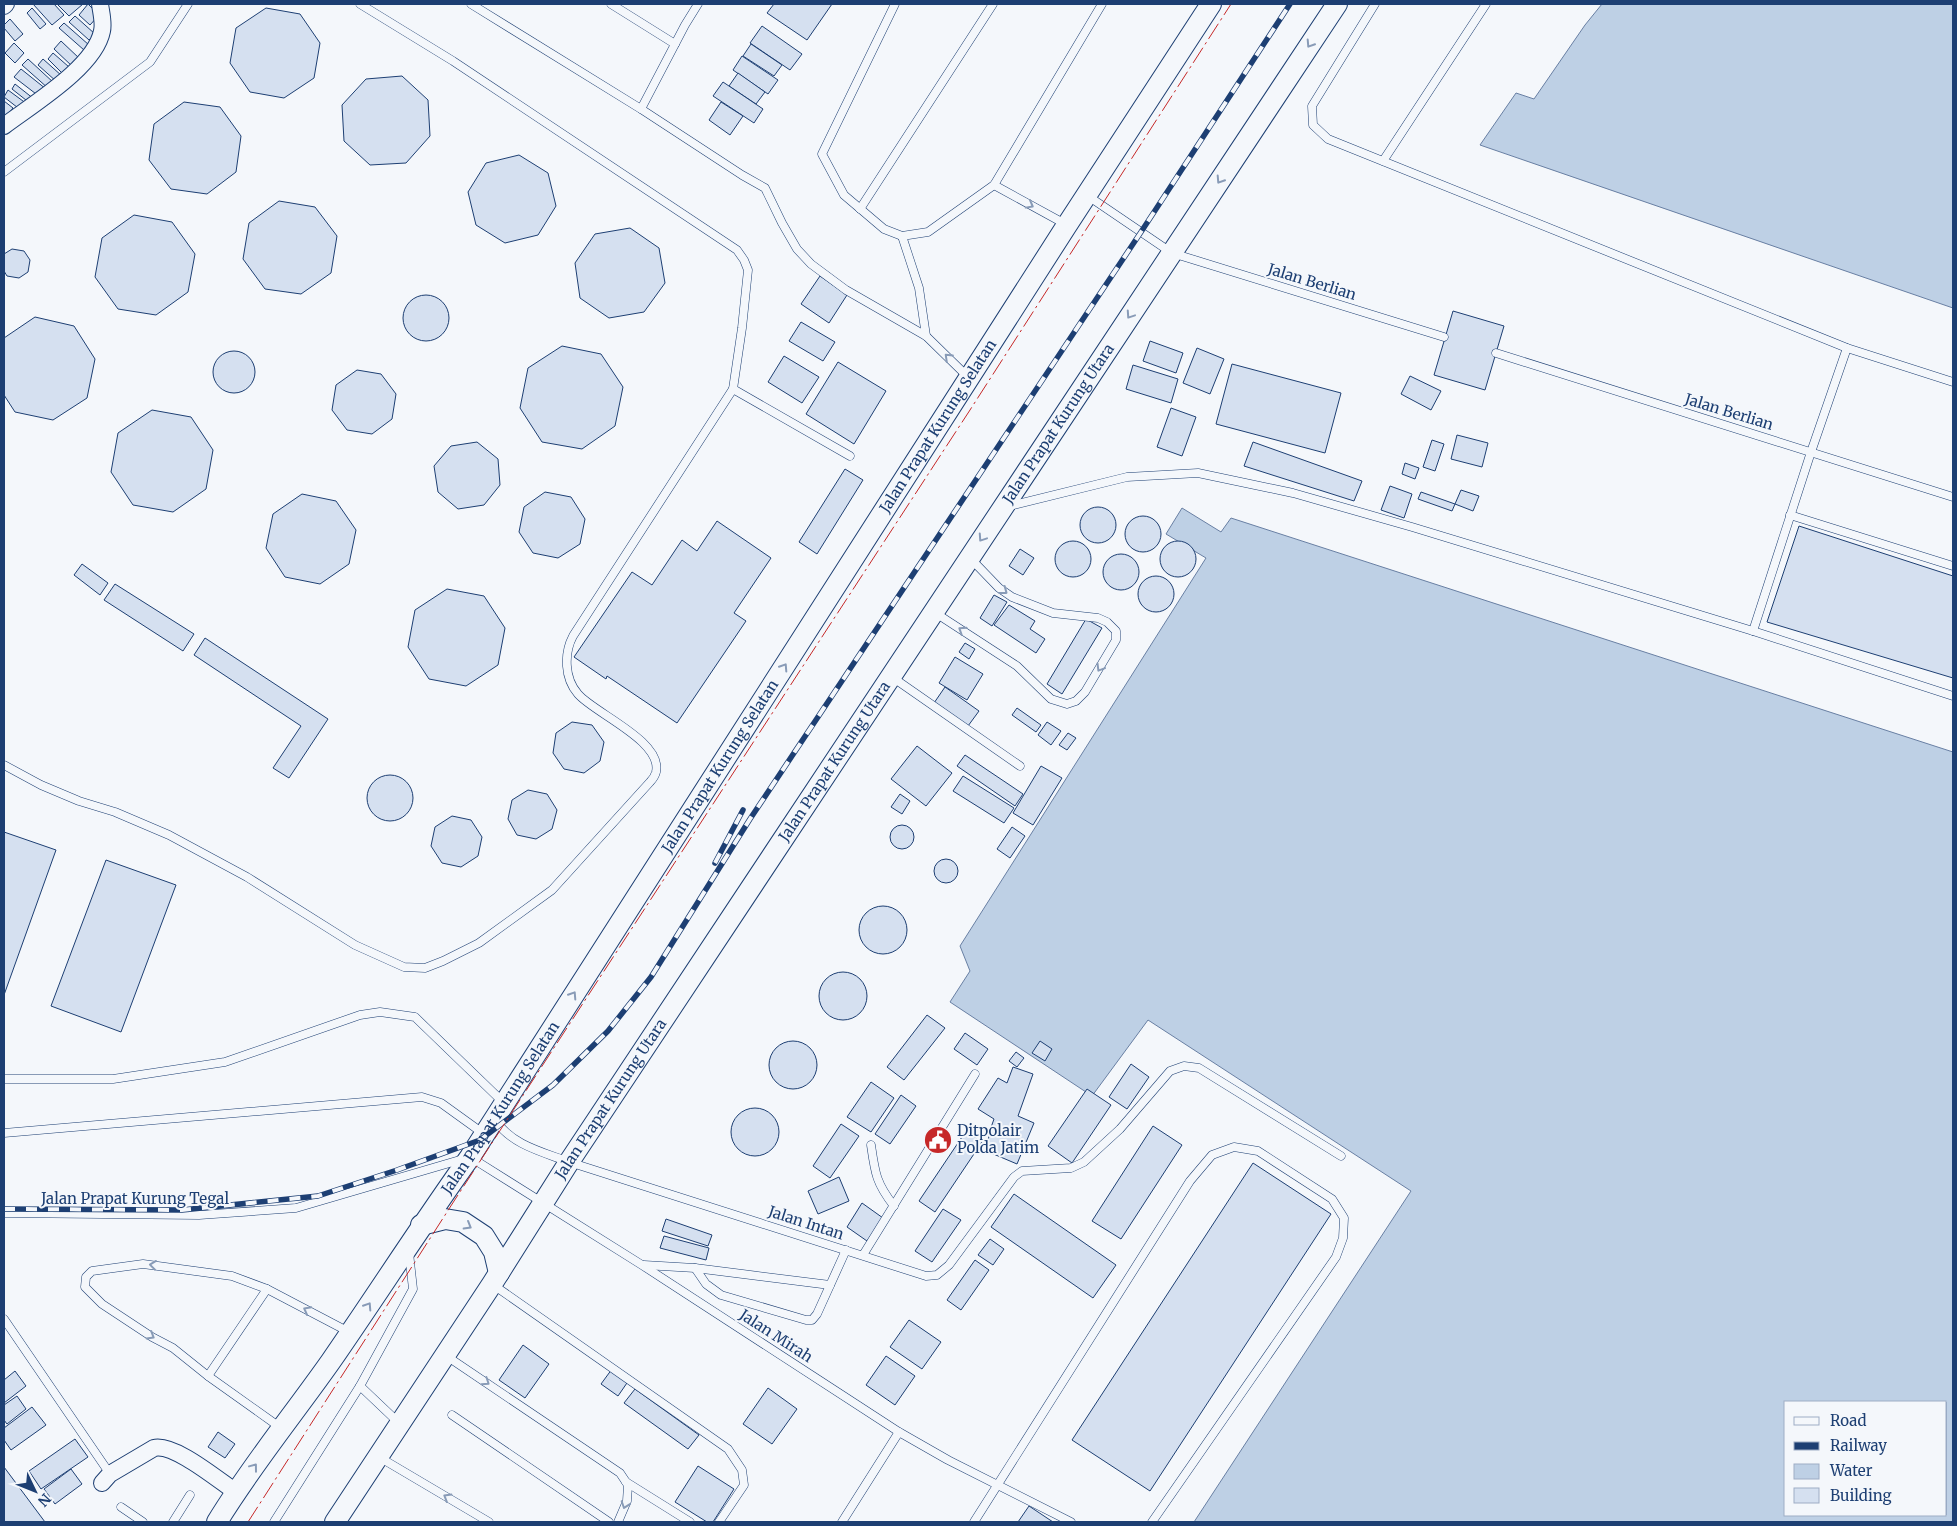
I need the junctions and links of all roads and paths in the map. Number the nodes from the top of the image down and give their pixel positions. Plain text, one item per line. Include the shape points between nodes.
1 (100, 4) edge
2 (188, 4) edge
3 (360, 4) edge
4 (471, 4) edge
5 (611, 4) edge
6 (698, 4) edge
7 (896, 4) edge
8 (993, 4) edge
9 (1102, 4) edge
10 (1211, 4) edge
11 (1337, 4) edge
12 (1375, 4) edge
13 (1486, 4) edge
14 (675, 44) junction
15 (641, 109) junction
16 (4, 126) edge
17 (1383, 161) junction
18 (4, 172) edge
19 (994, 185) junction
20 (1086, 195) junction
21 (860, 209) junction
22 (1067, 225) junction
23 (902, 236) junction
24 (1172, 253) junction
25 (926, 336) junction
26 (1444, 337) dead end
27 (1847, 348) junction
28 (1496, 353) dead end
29 (970, 378) junction
30 (1953, 382) edge
31 (732, 389) junction
32 (1811, 452) junction
33 (850, 456) dead end
34 (1953, 497) edge
35 (1002, 508) junction
36 (1790, 515) junction
37 (969, 557) junction
38 (1953, 566) edge
39 (934, 612) junction
40 (1753, 631) junction
41 (891, 676) junction
42 (1953, 696) edge
43 (4, 766) edge
44 (1020, 766) dead end
45 (975, 1074) dead end
46 (4, 1079) edge
47 (494, 1118) junction
48 (4, 1133) edge
49 (870, 1145) dead end
50 (1341, 1156) dead end
51 (470, 1157) junction
52 (569, 1162) junction
53 (543, 1204) junction
54 (894, 1206) junction
55 (4, 1213) edge
56 (421, 1225) junction
57 (408, 1246) junction
58 (846, 1250) junction
59 (863, 1255) junction
60 (642, 1265) junction
61 (695, 1268) junction
62 (496, 1279) junction
63 (830, 1285) junction
64 (267, 1289) junction
65 (4, 1320) edge
66 (350, 1332) junction
67 (446, 1355) junction
68 (208, 1376) junction
69 (360, 1386) junction
70 (452, 1416) dead end
71 (400, 1424) junction
72 (283, 1429) junction
73 (899, 1432) junction
74 (379, 1456) junction
75 (106, 1478) joint
76 (626, 1481) junction
77 (997, 1485) junction
78 (236, 1492) junction
79 (190, 1496) dead end
80 (122, 1507) dead end
81 (143, 1522) edge
82 (173, 1522) edge
83 (217, 1522) edge
84 (274, 1522) edge
85 (336, 1522) edge
86 (489, 1522) edge
87 (609, 1522) edge
88 (618, 1522) edge
89 (690, 1522) edge
90 (719, 1522) edge
91 (842, 1522) edge
92 (974, 1522) edge
93 (1071, 1522) edge
94 (1152, 1522) edge

1 - 16 street via 103,30 94,52 80,68
2 - 18 lane via 150,62
3 - 31 lane via 452,61 737,250 748,270
4 - 15 lane
5 - 14 lane
6 - 14 lane
7 - 21 lane via 822,154 844,195
8 - 21 lane
9 - 19 lane
10 - 20 street, Jalan Prapat Kurung Selatan
11 -> 24 street, Jalan Prapat Kurung Utara
12 - 17 lane via 1312,106 1313,125 1328,139
13 - 17 lane
14 - 15 lane
15 - 25 lane via 765,188 797,249 811,264 846,290
17 - 27 lane
19 -> 22 lane
19 - 23 lane via 928,232
20 - 22 street, Jalan Prapat Kurung Selatan
20 - 24 lane, Jalan Berlian
21 - 23 lane via 884,229
22 - 29 street, Jalan Prapat Kurung Selatan
23 - 25 lane via 919,288
24 - 26 lane, Jalan Berlian
24 -> 35 street, Jalan Prapat Kurung Utara
29 -> 25 lane
27 - 30 lane
27 - 32 lane
28 - 32 lane, Jalan Berlian
47 -> 29 street, Jalan Prapat Kurung Selatan
31 - 33 lane
31 - 43 lane via 568,646 566,662 570,680 578,694 633,734 654,756 656,772 552,890 472,946 424,968 404,967 355,945 247,877 169,835 79,801
32 - 34 lane, Jalan Berlian
32 - 36 lane
35 -> 37 street, Jalan Prapat Kurung Utara
35 - 40 lane via 1127,477 1198,473 1293,493
36 - 38 lane
36 - 40 lane
37 - 39 street, Jalan Prapat Kurung Utara
37 -> 39 lane via 1012,597 1053,613 1098,618 1116,632 1116,640 1085,692 1067,704 1051,699 1017,666
39 - 41 street, Jalan Prapat Kurung Utara
40 - 42 lane
41 - 44 lane
41 - 52 street, Jalan Prapat Kurung Utara
45 - 54 lane
46 - 47 lane via 112,1079 225,1062 360,1015 380,1012 415,1017
47 - 48 lane via 422,1097
47 - 51 street, Jalan Prapat Kurung Selatan
47 - 52 lane, Jalan Intan via 519,1143
49 - 54 lane via 875,1176
50 - 59 lane, Jalan Intan via 1199,1068 1184,1066 1170,1071 1120,1128 1084,1162 1071,1168 1022,1171 1014,1177 949,1266 937,1274 926,1276
51 - 53 lane, Jalan Mirah
51 - 55 lane, Jalan Prapat Kurung Tegal via 296,1208 199,1216
51 - 56 street, Jalan Prapat Kurung Selatan
52 - 53 street, Jalan Prapat Kurung Utara
52 - 58 lane, Jalan Intan
53 - 60 lane, Jalan Mirah
53 - 62 street, Jalan Prapat Kurung Utara
54 - 59 lane
56 - 57 street, Jalan Prapat Kurung Selatan
56 -> 62 street via 445,1220 463,1222 484,1236 494,1252
66 -> 57 street, Jalan Prapat Kurung Selatan
57 - 69 lane via 412,1289
58 - 59 lane, Jalan Intan
58 - 63 lane
60 - 61 lane
60 - 73 lane, Jalan Mirah
61 - 63 lane
61 - 63 lane via 706,1284 721,1295 806,1320 812,1320 817,1314
62 - 67 street, Jalan Prapat Kurung Utara
62 - 90 lane via 728,1449 742,1470 744,1485
66 -> 64 lane
64 - 68 lane
64 -> 68 lane via 232,1276 143,1264 92,1271 86,1277 85,1287 102,1304 173,1348
65 - 75 lane
66 - 72 street, Jalan Prapat Kurung Selatan
67 - 71 street, Jalan Prapat Kurung Utara
67 -> 76 lane via 620,1473
68 - 72 lane
69 - 71 lane
69 - 84 lane
70 - 87 lane
71 - 74 street, Jalan Prapat Kurung Utara
78 -> 72 street, Jalan Prapat Kurung Selatan
73 - 77 lane, Jalan Mirah
73 - 91 lane
74 - 85 street, Jalan Prapat Kurung Utara
86 -> 74 lane
75 - 78 street via 160,1446 179,1454
76 -> 88 lane via 627,1500
76 - 89 lane
77 - 92 lane
77 - 93 lane, Jalan Mirah
77 - 94 lane via 1190,1181 1212,1155 1234,1147 1258,1151 1332,1199 1344,1218 1343,1238 1336,1258
78 - 83 street, Jalan Prapat Kurung Selatan
79 - 82 lane
80 - 81 lane

